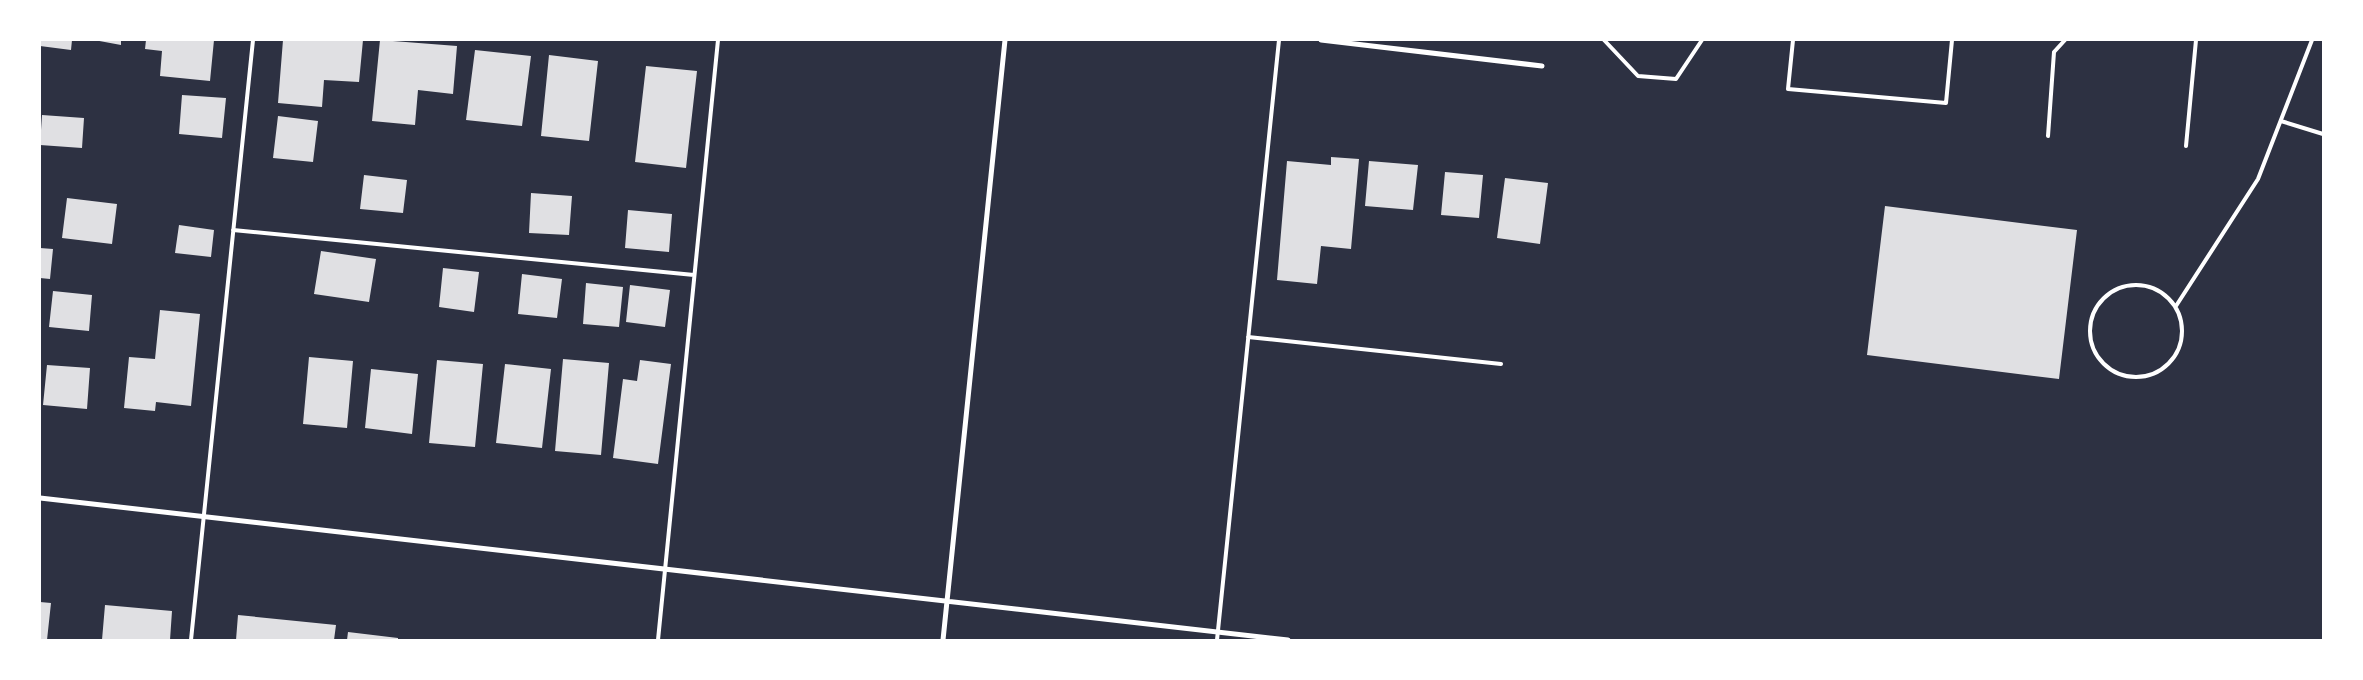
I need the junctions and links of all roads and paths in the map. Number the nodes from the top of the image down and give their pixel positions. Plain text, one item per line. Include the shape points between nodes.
1 (253, 40) edge
2 (718, 40) edge
3 (1004, 40) edge
4 (1279, 40) edge
5 (1322, 40) edge
6 (1604, 40) edge
7 (1702, 40) edge
8 (1793, 40) edge
9 (1952, 40) edge
10 (2065, 40) edge
11 (2196, 40) edge
12 (2312, 40) edge
13 (1542, 66) dead end
14 (2281, 121) junction
15 (2323, 134) edge
16 (2048, 136) dead end
17 (2186, 146) dead end
18 (233, 230) junction
19 (694, 275) junction
20 (2176, 306) junction
21 (1248, 337) junction
22 (1501, 364) dead end
23 (40, 498) edge
24 (204, 516) junction
25 (665, 569) junction
26 (947, 601) junction
27 (1218, 632) junction
28 (191, 640) edge
29 (658, 640) edge
30 (943, 640) edge
31 (1217, 640) edge
32 (1288, 640) edge

1 - 18 lane
2 - 19 lane
3 - 26 street
4 - 21 lane
5 - 13 street
6 - 7 lane via 1638,76 1676,79
8 - 9 lane via 1788,89 1946,103
10 - 16 lane via 2054,52
11 - 17 lane
12 - 14 lane
14 - 15 lane
14 - 20 lane via 2258,179
18 - 19 lane
18 - 24 lane
19 - 25 lane
20 - 20 lane via 2166,294 2151,286 2119,287 2105,296 2095,309 2090,324 2096,356 2107,368 2138,378 2168,366 2178,353 2183,338 2182,321
21 - 22 lane
21 - 27 lane
23 - 24 street
24 - 25 street
24 - 28 lane
25 - 26 street
25 - 29 lane
26 - 27 street
26 - 30 street
27 - 31 lane
27 - 32 street

